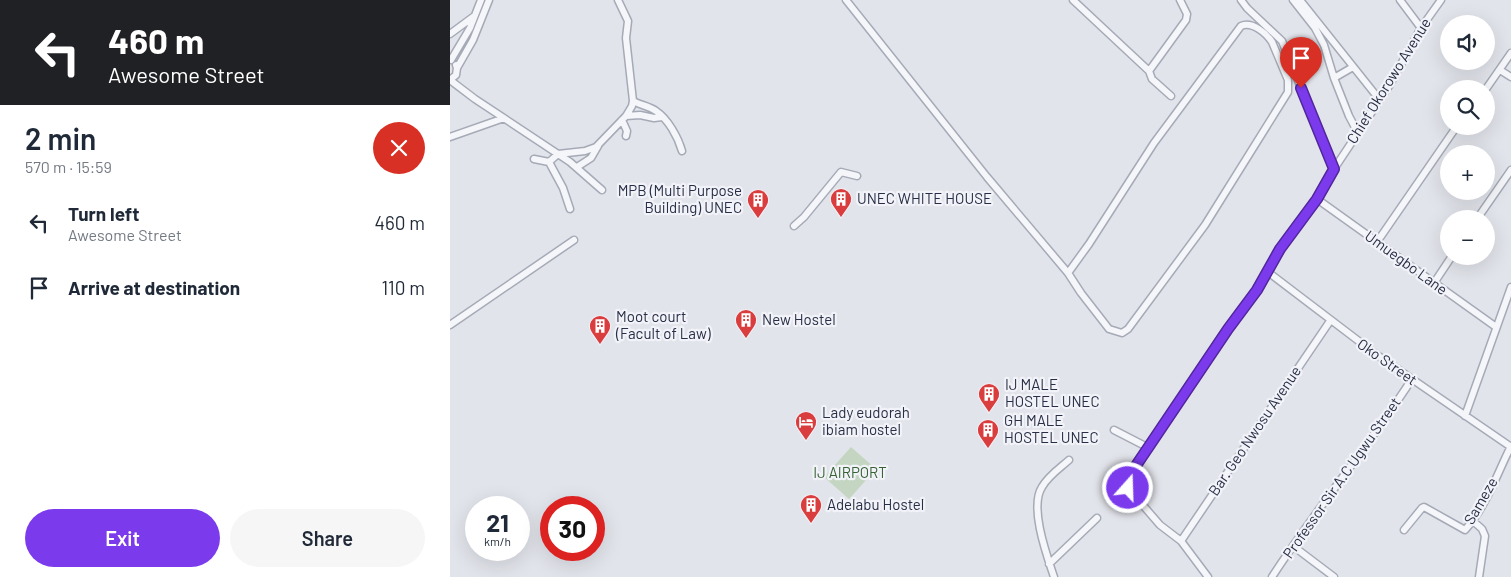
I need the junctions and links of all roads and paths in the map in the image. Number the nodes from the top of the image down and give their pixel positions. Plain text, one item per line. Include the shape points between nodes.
1 (481, 0) edge
2 (489, 0) edge
3 (618, 0) edge
4 (846, 0) edge
5 (1073, 0) edge
6 (1180, 0) edge
7 (1241, 0) edge
8 (1293, 0) edge
9 (1300, 0) edge
10 (1400, 0) edge
11 (1441, 0) edge
12 (474, 16) junction
13 (1421, 28) junction
14 (450, 34) edge
15 (1511, 53) edge
16 (451, 60) edge
17 (457, 68) junction
18 (1352, 68) junction
19 (1500, 70) junction
20 (1149, 71) junction
21 (1334, 78) junction
22 (1511, 78) edge
23 (452, 80) edge
24 (1493, 80) edge
25 (1171, 96) dead end
26 (1379, 100) junction
27 (633, 101) junction
28 (662, 117) junction
29 (504, 118) junction
30 (624, 118) junction
31 (1358, 133) junction
32 (1452, 135) edge
33 (626, 136) dead end
34 (450, 138) edge
35 (599, 144) junction
36 (682, 151) dead end
37 (558, 154) junction
38 (534, 159) dead end
39 (549, 162) junction
40 (577, 167) junction
41 (1334, 169) junction
42 (1511, 170) edge
43 (857, 176) dead end
44 (602, 190) dead end
45 (1317, 199) junction
46 (570, 209) dead end
47 (1483, 210) edge
48 (794, 226) dead end
49 (574, 240) dead end
50 (1377, 242) junction
51 (1446, 265) edge
52 (1268, 272) junction
53 (1068, 273) junction
54 (1434, 283) junction
55 (1511, 287) edge
56 (1330, 321) junction
57 (450, 325) edge
58 (1496, 327) junction
59 (1412, 379) junction
60 (1465, 416) junction
61 (1114, 430) dead end
62 (1511, 446) edge
63 (1149, 448) junction
64 (1069, 460) dead end
65 (1097, 518) dead end
66 (1473, 521) junction
67 (1404, 530) dead end
68 (1181, 542) junction
69 (1293, 546) junction
70 (1050, 564) junction
71 (1054, 577) edge
72 (1208, 577) edge
73 (1272, 577) edge
74 (1334, 577) edge
75 (1479, 577) edge

1 - 12 street
2 - 17 street via 473,40
3 - 27 street via 628,21
4 - 53 street
5 - 20 street
6 - 20 street via 1187,14 1186,20
7 - 41 street via 1282,40
8 - 21 street via 1324,45
9 - 18 street
10 - 13 street
11 - 13 street, Chief Okorowo Avenue
12 - 14 street
12 - 16 street
13 - 26 street, Chief Okorowo Avenue
15 - 19 street
16 - 17 street
17 - 23 street
18 - 21 street
18 - 26 street
19 - 22 street
19 - 24 street
20 - 25 street via 1152,79
21 - 31 street
23 - 29 street
26 - 31 street, Chief Okorowo Avenue
27 - 28 street
27 - 30 street
28 - 30 street via 640,115
28 - 36 street
29 - 34 street
29 - 37 street
30 - 33 street
30 - 35 street
31 - 41 street, Chief Okorowo Avenue
32 - 50 street
35 - 37 street via 585,151
35 - 40 street via 591,158
37 - 39 street
37 - 40 street
38 - 39 street
39 - 46 street
40 - 44 street
41 - 45 street, Chief Okorowo Avenue
42 - 47 street
43 - 48 street via 841,172
45 - 50 street, Umuegbo Lane
45 - 52 street, Chief Okorowo Avenue via 1280,249
49 - 57 street
50 - 54 street, Umuegbo Lane
51 - 54 street
52 - 56 street, Oko Street
52 - 63 street, Chief Okorowo Avenue
53 - 53 street via 1154,143 1241,26 1252,26 1269,37 1288,80 1288,92 1205,225 1128,329 1122,333 1110,329
54 - 58 street, Umuegbo Lane
55 - 58 street
56 - 59 street, Oko Street
56 - 68 street, Bar. Geo Nwosu Avenue
58 - 60 street
59 - 60 street, Oko Street
59 - 69 street, Professor Sir A.C Ugwu Street
60 - 62 street, Oko Street
61 - 63 street
62 - 66 street, Sameze
63 - 68 street, Chief Okorowo Avenue via 1129,476 1128,488 1160,526
64 - 70 street via 1048,479 1038,494 1041,538
65 - 70 street
66 - 67 street, Sameze via 1465,530 1424,507
66 - 75 street via 1485,536
68 - 72 street
69 - 73 street, Professor Sir A.C Ugwu Street
69 - 74 street
70 - 71 street

